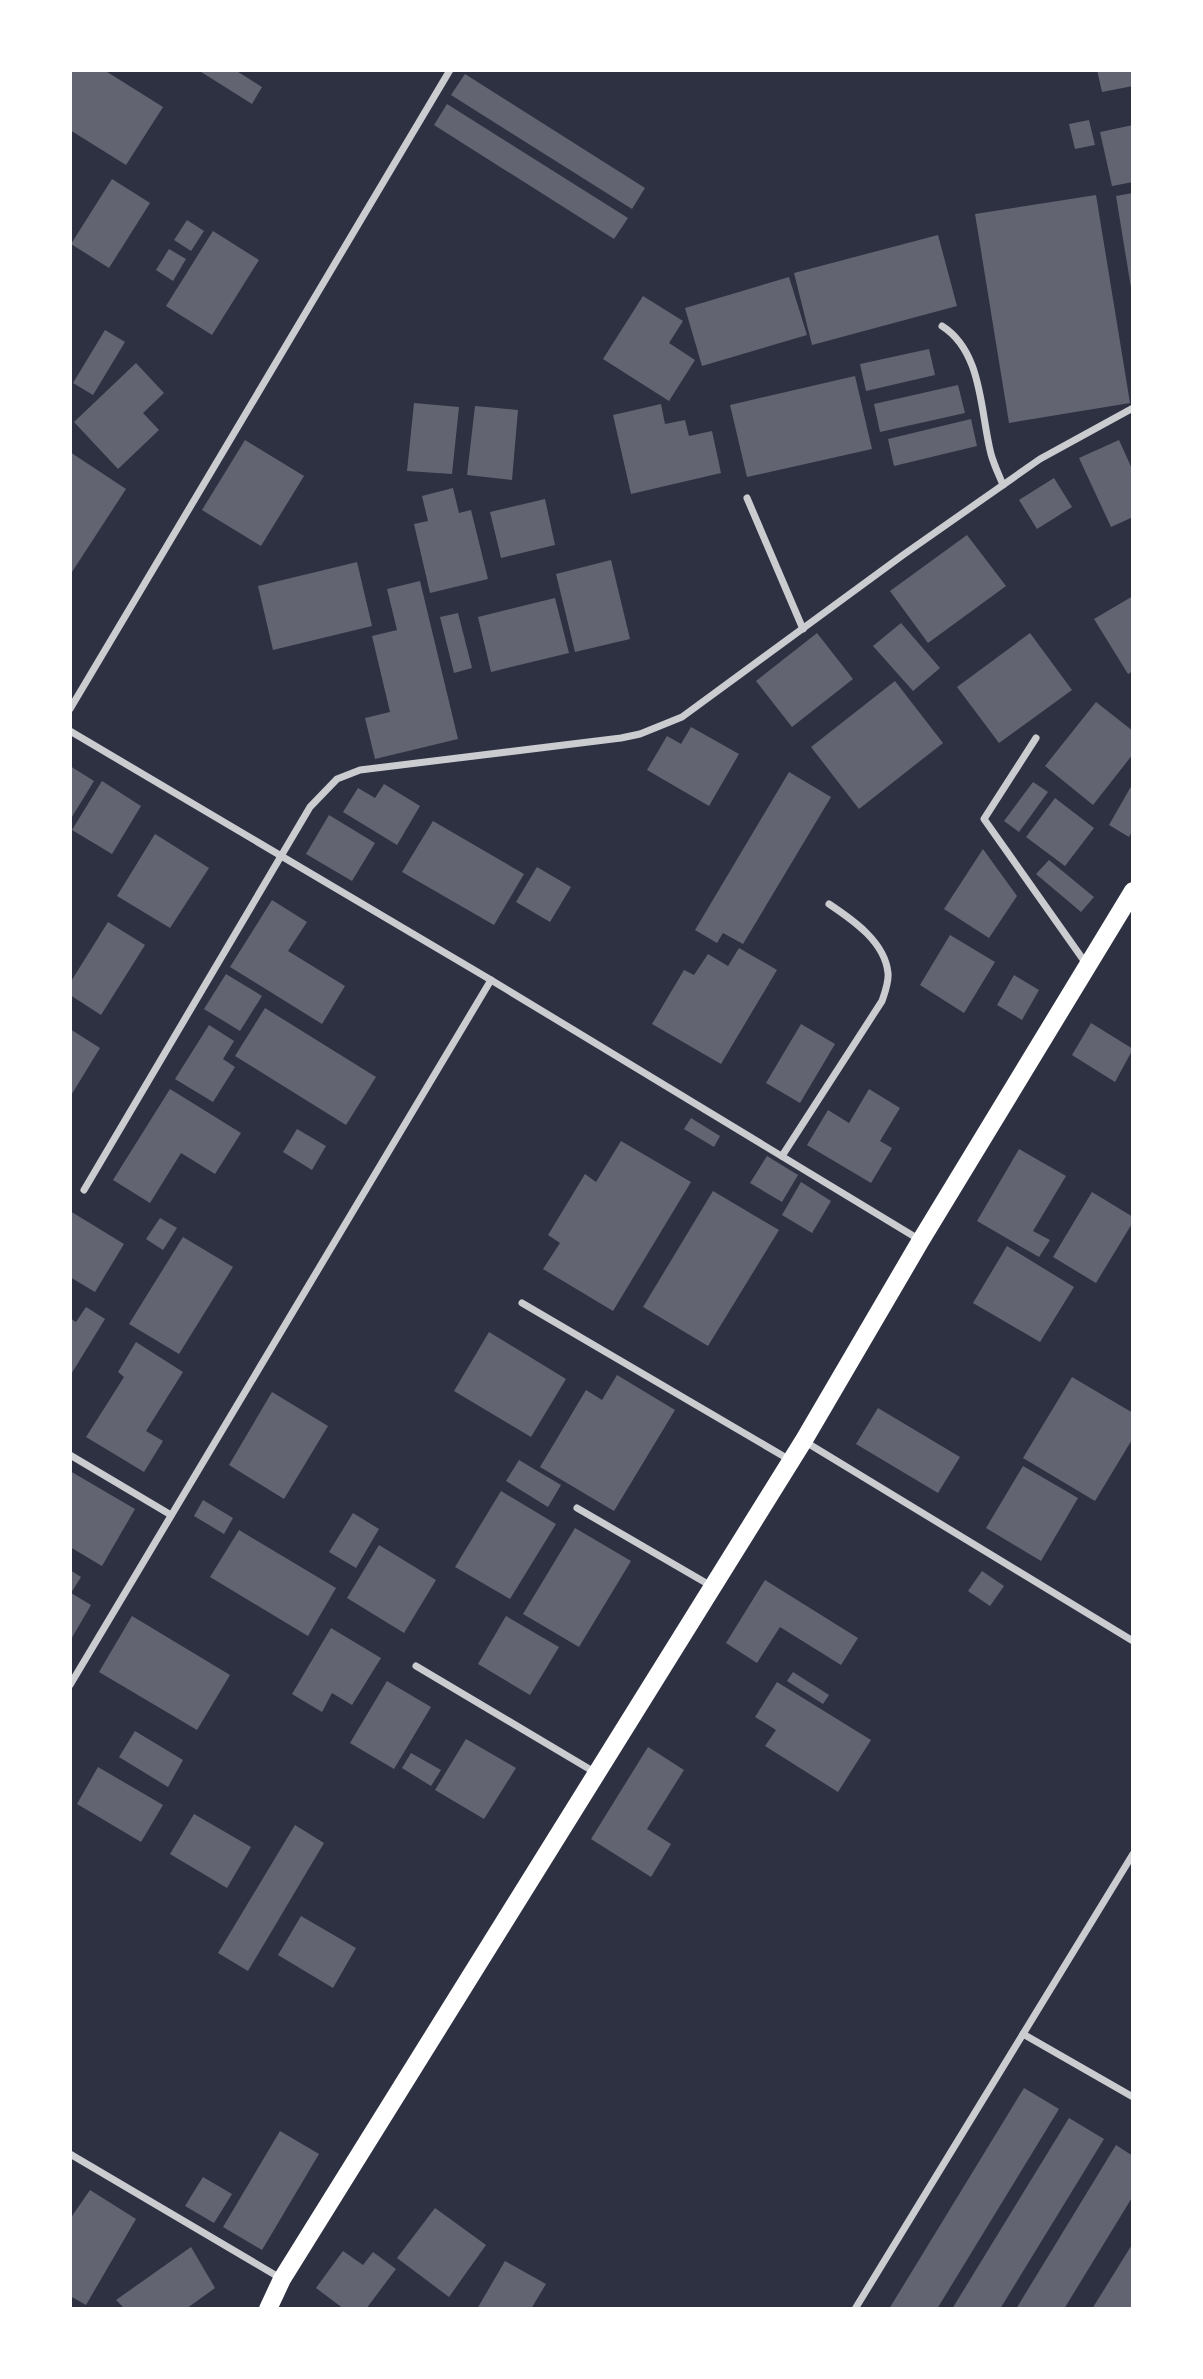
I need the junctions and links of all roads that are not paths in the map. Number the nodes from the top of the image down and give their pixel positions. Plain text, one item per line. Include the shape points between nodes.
1 (450, 70) edge
2 (942, 326) dead end
3 (1133, 408) edge
4 (1003, 485) junction
5 (747, 498) dead end
6 (803, 629) junction
7 (70, 709) edge
8 (70, 731) edge
9 (1036, 738) dead end
10 (282, 857) junction
11 (1133, 891) edge
12 (829, 904) dead end
13 (1088, 966) junction
14 (491, 980) junction
15 (782, 1156) junction
16 (84, 1190) dead end
17 (921, 1240) junction
18 (522, 1303) dead end
19 (804, 1440) junction
20 (70, 1455) edge
21 (792, 1460) junction
22 (577, 1508) dead end
23 (171, 1515) junction
24 (713, 1587) junction
25 (1133, 1641) edge
26 (416, 1666) dead end
27 (70, 1685) edge
28 (597, 1773) junction
29 (1133, 1854) edge
30 (1023, 2034) junction
31 (1133, 2097) edge
32 (70, 2154) edge
33 (282, 2279) junction
34 (268, 2309) edge
35 (855, 2309) edge

1 - 7 street
2 - 4 street via 954,334 972,364
3 - 4 street via 1040,459
4 - 6 street
5 - 6 street
6 - 10 street via 682,717 639,734 346,774 310,807
8 - 10 street
9 - 13 street via 984,819
10 - 14 street
10 - 16 street
11 - 13 main road
12 - 15 street via 874,941 888,976 883,1000
13 - 17 main road
14 - 15 street
14 - 23 street
15 - 17 street
17 - 19 main road
18 - 21 street
19 - 21 main road
19 - 25 street
20 - 23 street
21 - 24 main road
22 - 24 street
23 - 27 street
24 - 28 main road
26 - 28 street
28 - 33 main road
29 - 30 street
30 - 31 street
30 - 35 street
32 - 33 street
33 - 34 main road

